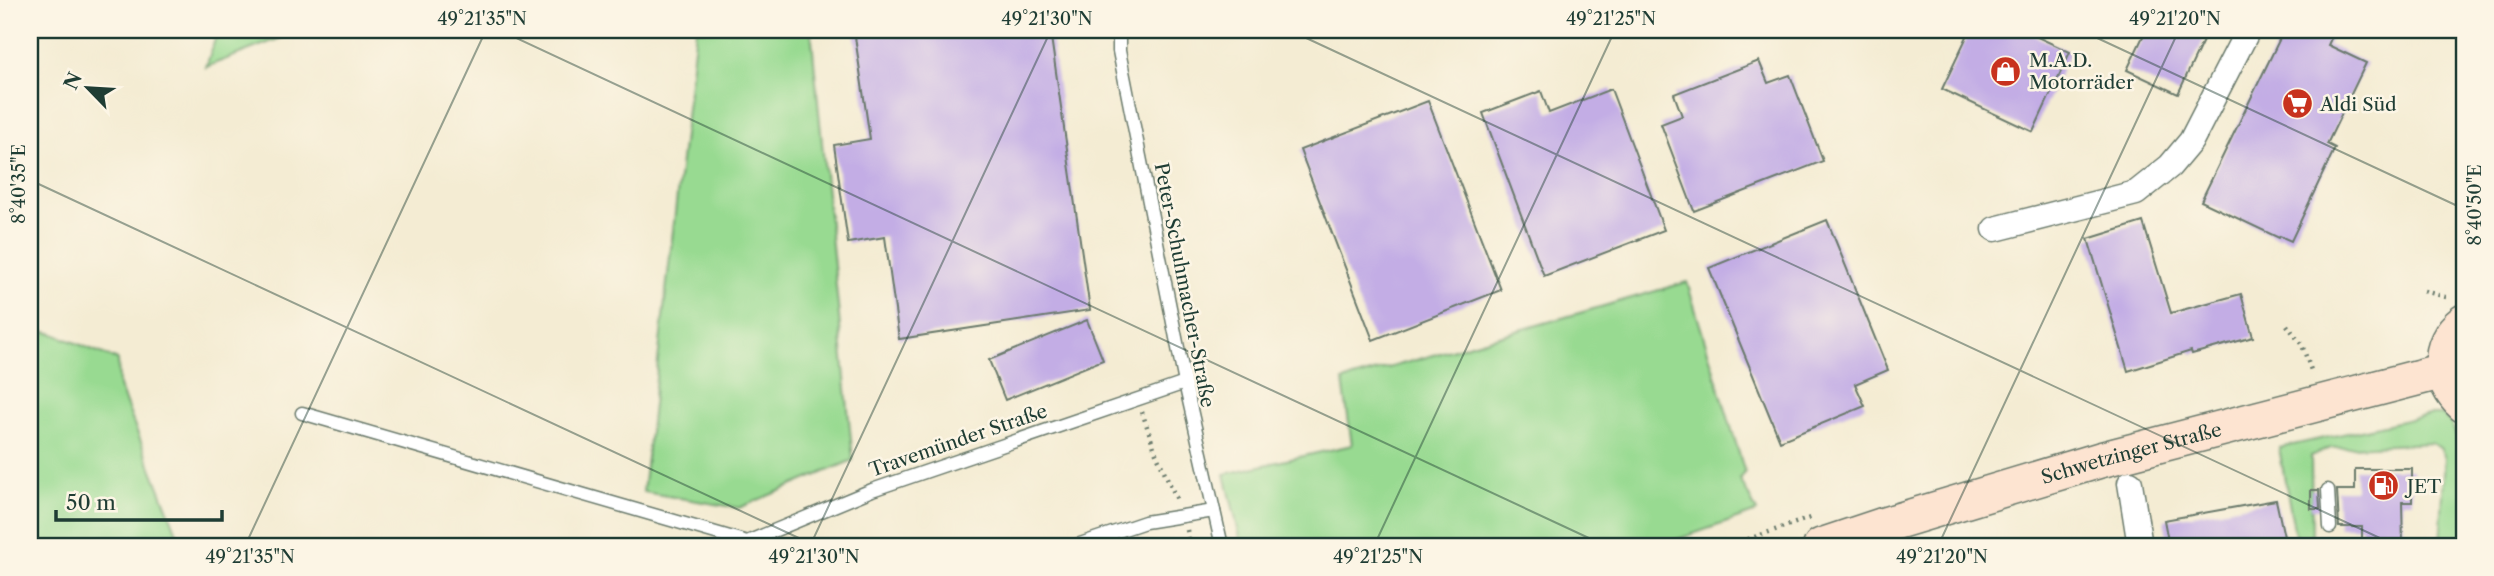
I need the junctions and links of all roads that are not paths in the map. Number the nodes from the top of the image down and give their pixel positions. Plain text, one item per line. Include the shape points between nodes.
1 (1119, 30) edge
2 (2248, 30) edge
3 (1994, 229) dead end
4 (2459, 310) edge
5 (2443, 371) junction
6 (1185, 383) junction
7 (2464, 405) edge
8 (302, 413) dead end
9 (2130, 483) dead end
10 (2328, 490) dead end
11 (1214, 511) junction
12 (2330, 527) dead end
13 (1073, 546) edge
14 (1222, 546) edge
15 (1821, 546) edge
16 (2140, 546) edge

1 - 6 lane, Peter-Schuhmacher-Straße via 1119,51
2 - 3 street via 2191,141 2170,166 2136,192
4 - 5 main road via 2442,361
5 - 7 main road via 2450,390
5 - 15 main road, Schwetzinger Straße via 2100,460
6 - 8 lane, Travemünder Straße via 872,490 747,542
6 - 11 lane, Peter-Schuhmacher-Straße
9 - 16 street
10 - 12 lane
11 - 13 lane via 1145,522
11 - 14 lane, Peter-Schuhmacher-Straße

